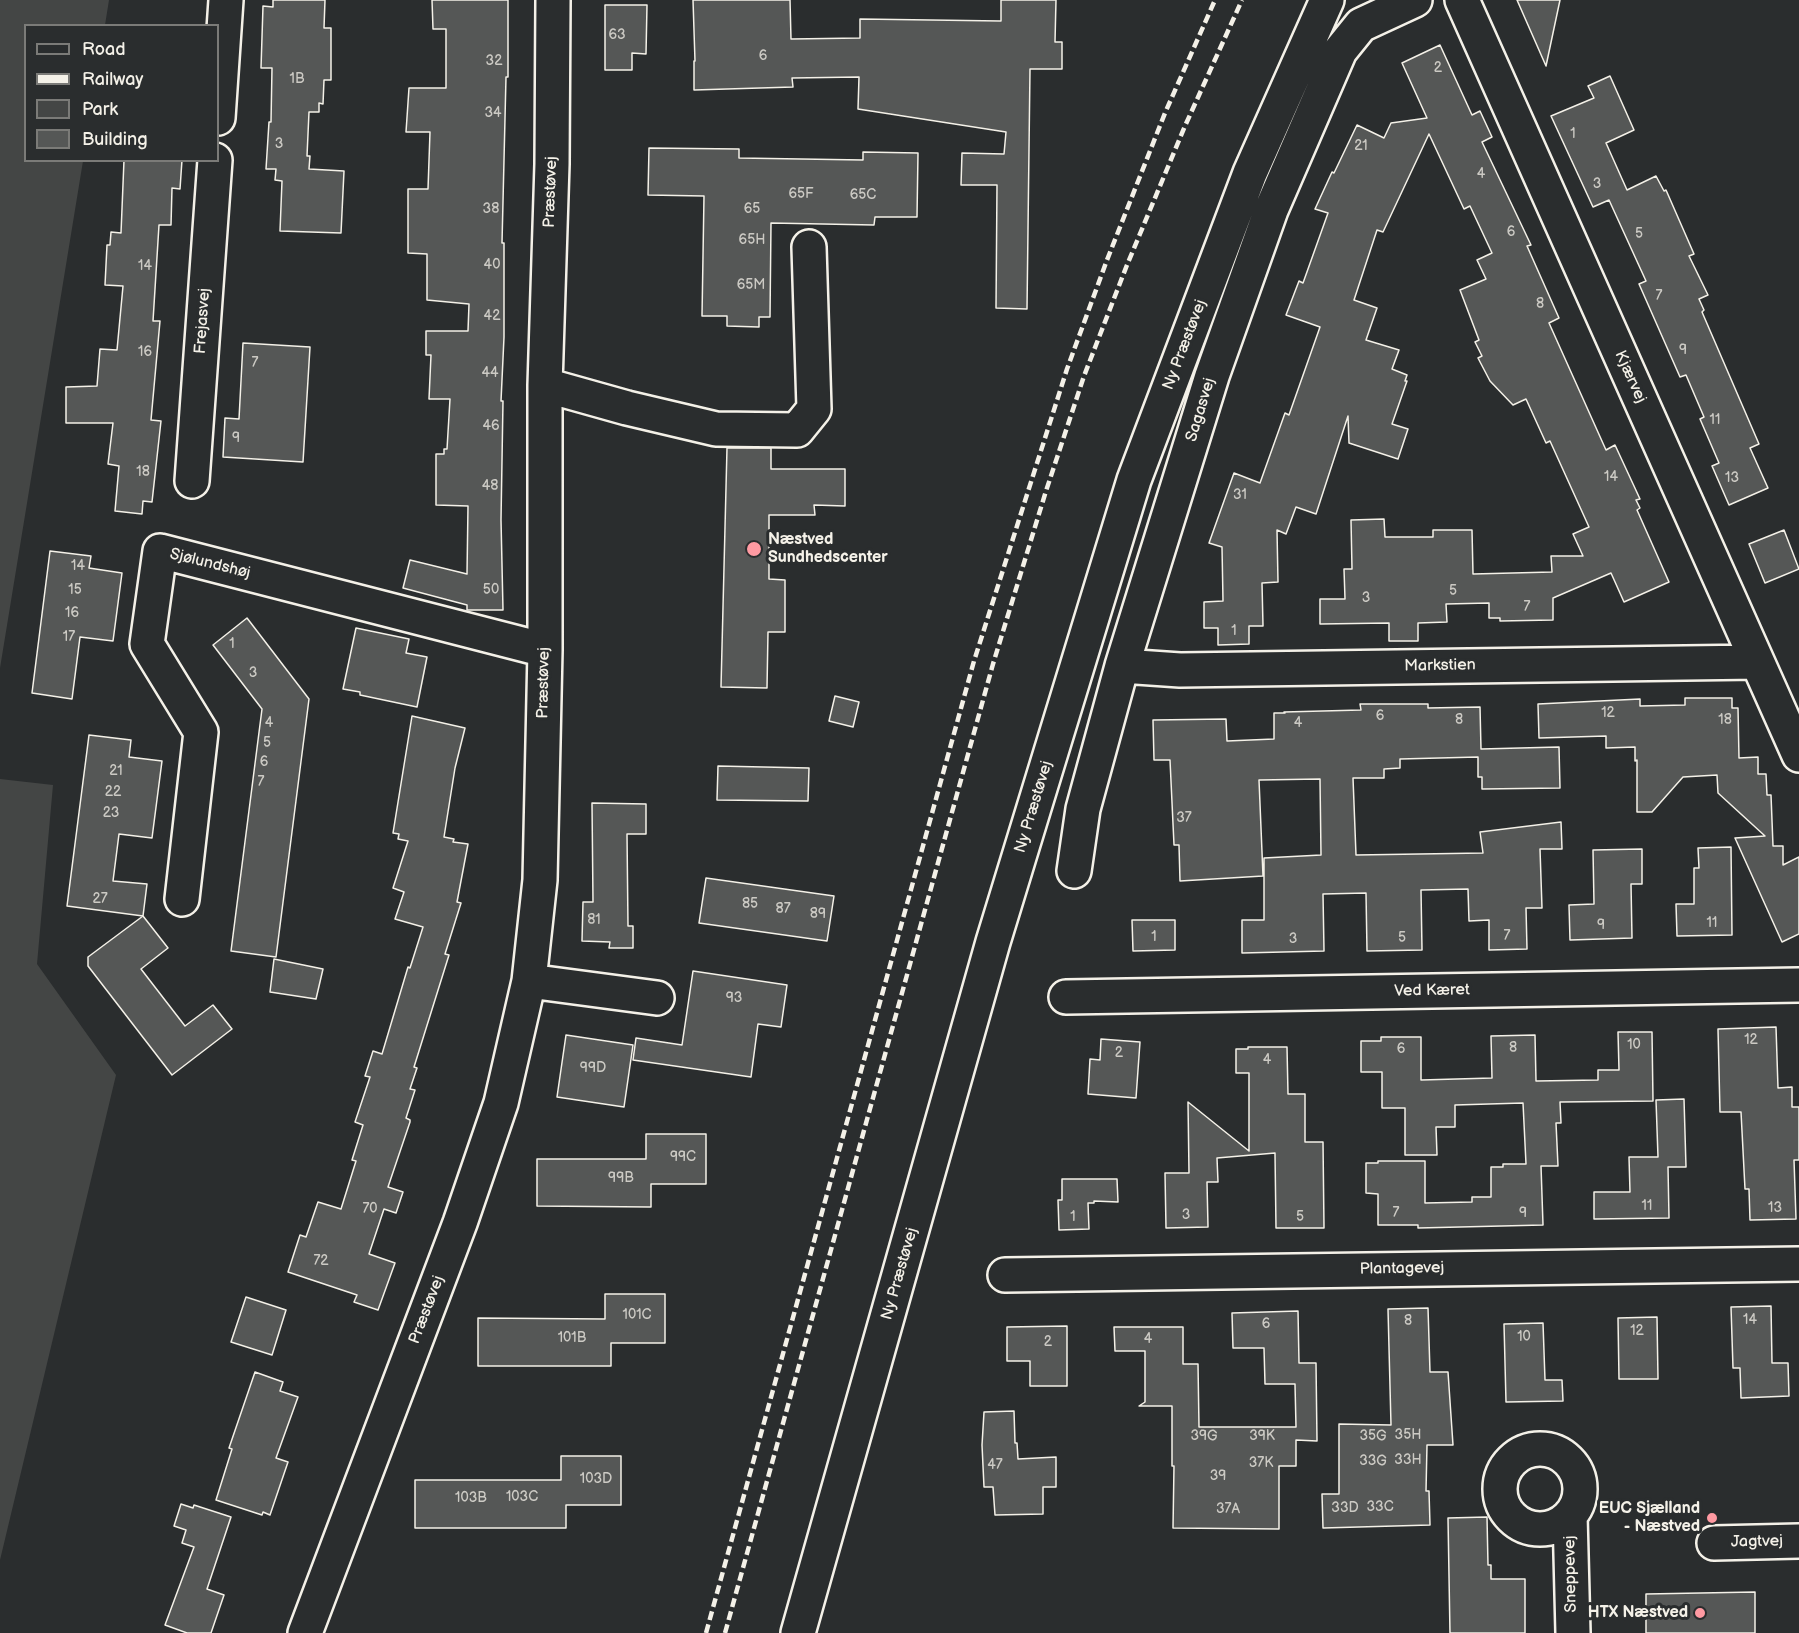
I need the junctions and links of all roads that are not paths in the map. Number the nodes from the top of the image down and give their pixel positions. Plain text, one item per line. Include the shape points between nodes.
1 (226, 0) edge
2 (554, 0) edge
3 (1327, 0) edge
4 (1415, 0) edge
5 (1462, 0) edge
6 (219, 103) edge
7 (214, 162) edge
8 (809, 247) dead end
9 (545, 385) junction
10 (192, 481) dead end
11 (545, 650) junction
12 (1757, 662) junction
13 (1122, 666) junction
14 (1799, 755) edge
15 (1074, 872) dead end
16 (182, 898) dead end
17 (529, 981) junction
18 (1799, 985) edge
19 (1066, 997) dead end
20 (657, 998) dead end
21 (1799, 1264) edge
22 (1005, 1275) dead end
23 (1570, 1515) dead end
24 (1799, 1541) edge
25 (1714, 1543) dead end
26 (305, 1633) edge
27 (798, 1633) edge
28 (1573, 1633) edge

1 - 6 street
2 - 9 street, Præstøvej
3 - 27 street, Ny Præstøvej via 1250,173 1134,480 993,942
4 - 13 street, Sagasvej via 1361,25 1340,51 1271,210 1212,376
5 - 12 street, Kjærvej
7 - 10 street, Frejasvej
8 - 9 street via 814,409 797,430 716,429
9 - 11 street, Præstøvej
11 - 16 street, Sjølundshøj via 160,551 147,644 201,732
11 - 17 street, Præstøvej via 540,880
12 - 13 street, Markstien via 1180,670
12 - 14 street, Kjærvej
13 - 15 street, Sagasvej via 1083,809
17 - 20 street
17 - 26 street, Præstøvej via 498,1114
18 - 19 street, Ved Kæret
21 - 22 street, Plantagevej
23 - 28 street, Sneppevej
24 - 25 street, Jagtvej

